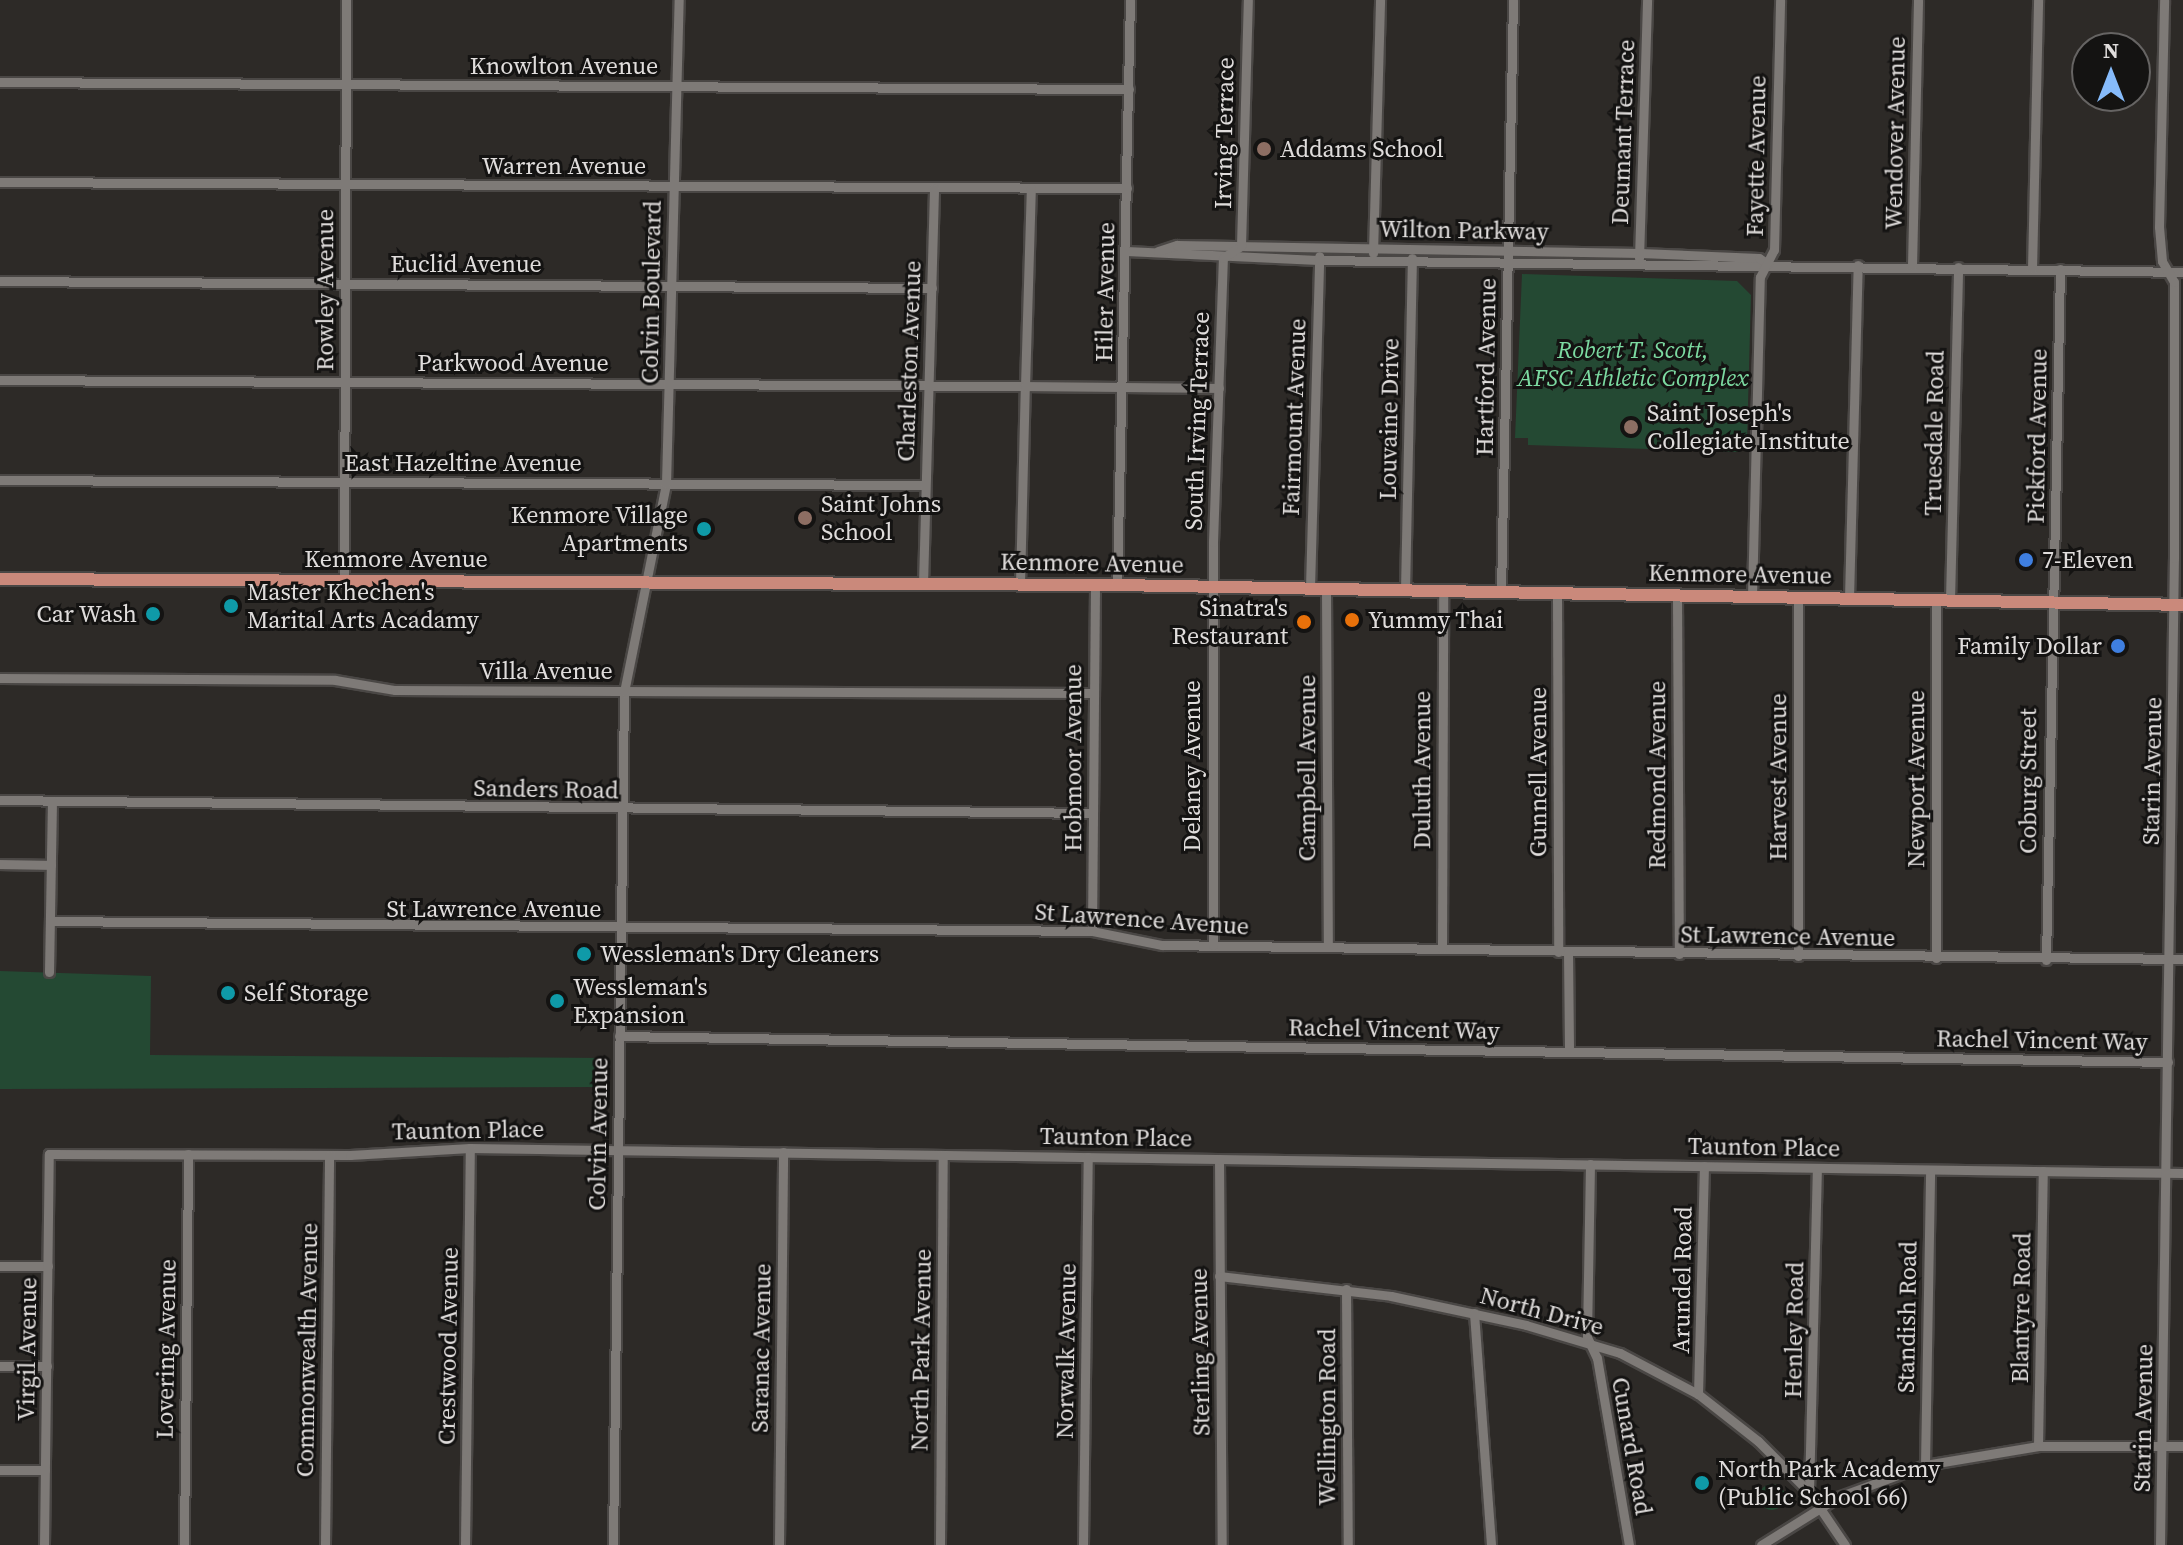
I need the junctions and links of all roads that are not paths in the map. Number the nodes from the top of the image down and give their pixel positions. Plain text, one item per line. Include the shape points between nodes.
1 (346, 0) edge
2 (679, 0) edge
3 (1130, 0) edge
4 (1248, 0) edge
5 (1380, 0) edge
6 (1513, 0) edge
7 (1647, 0) edge
8 (1780, 0) edge
9 (1918, 0) edge
10 (2038, 0) edge
11 (2164, 0) edge
12 (0, 82) edge
13 (346, 84) junction
14 (676, 86) junction
15 (1129, 89) junction
16 (0, 182) edge
17 (345, 184) junction
18 (674, 187) junction
19 (934, 188) junction
20 (1031, 188) junction
21 (1127, 188) junction
22 (1241, 246) junction
23 (1319, 247) junction
24 (1373, 248) junction
25 (1413, 249) junction
26 (1126, 251) junction
27 (1158, 251) junction
28 (1640, 253) junction
29 (1506, 256) junction
30 (1223, 258) junction
31 (1318, 260) junction
32 (1372, 261) junction
33 (1412, 262) junction
34 (1768, 264) junction
35 (1639, 265) junction
36 (1858, 265) junction
37 (1912, 266) junction
38 (1958, 267) junction
39 (2032, 269) junction
40 (2060, 269) junction
41 (2169, 272) junction
42 (2183, 272) edge
43 (0, 281) edge
44 (345, 283) junction
45 (672, 285) junction
46 (932, 288) junction
47 (0, 380) edge
48 (345, 382) junction
49 (669, 385) junction
50 (928, 386) junction
51 (1025, 386) junction
52 (1122, 386) junction
53 (1219, 388) junction
54 (0, 480) edge
55 (344, 482) junction
56 (666, 484) junction
57 (925, 485) junction
58 (0, 579) edge
59 (344, 581) junction
60 (644, 582) junction
61 (923, 584) junction
62 (1020, 584) junction
63 (1095, 585) junction
64 (1117, 585) junction
65 (1213, 587) junction
66 (1310, 588) junction
67 (1326, 589) junction
68 (1405, 590) junction
69 (1443, 591) junction
70 (1501, 592) junction
71 (1557, 593) junction
72 (1677, 595) junction
73 (1752, 597) junction
74 (1798, 597) junction
75 (1849, 598) junction
76 (1943, 600) junction
77 (2052, 602) junction
78 (2178, 604) edge
79 (0, 678) edge
80 (624, 692) junction
81 (1093, 693) junction
82 (0, 800) edge
83 (52, 801) junction
84 (622, 810) junction
85 (1092, 813) junction
86 (0, 864) edge
87 (51, 865) junction
88 (50, 921) junction
89 (621, 930) junction
90 (1092, 931) junction
91 (1213, 945) junction
92 (1328, 947) junction
93 (1442, 949) junction
94 (1563, 952) junction
95 (1679, 954) junction
96 (1798, 956) junction
97 (1936, 958) junction
98 (2183, 959) edge
99 (2046, 960) junction
100 (2169, 961) junction
101 (49, 972) dead end
102 (619, 1036) junction
103 (1569, 1052) junction
104 (2168, 1062) junction
105 (470, 1148) junction
106 (617, 1150) junction
107 (783, 1152) junction
108 (49, 1154) joint
109 (188, 1154) junction
110 (329, 1155) junction
111 (943, 1155) junction
112 (1088, 1157) junction
113 (1219, 1159) junction
114 (1590, 1164) junction
115 (1704, 1166) junction
116 (1817, 1168) junction
117 (1930, 1170) junction
118 (2043, 1171) junction
119 (2167, 1173) junction
120 (2183, 1173) edge
121 (0, 1266) edge
122 (48, 1266) junction
123 (1219, 1276) junction
124 (1346, 1289) junction
125 (1474, 1313) junction
126 (1589, 1343) junction
127 (0, 1366) edge
128 (47, 1366) junction
129 (1698, 1394) junction
130 (2162, 1445) junction
131 (2038, 1446) junction
132 (2183, 1446) edge
133 (1925, 1465) junction
134 (0, 1470) edge
135 (45, 1470) junction
136 (1809, 1492) junction
137 (1820, 1506) junction
138 (44, 1545) edge
139 (184, 1545) edge
140 (325, 1545) edge
141 (465, 1545) edge
142 (613, 1545) edge
143 (779, 1545) edge
144 (940, 1545) edge
145 (1083, 1545) edge
146 (1222, 1545) edge
147 (1348, 1545) edge
148 (1491, 1545) edge
149 (1629, 1545) edge
150 (1761, 1545) edge
151 (1845, 1545) edge
152 (2160, 1545) edge

1 - 13 street, Rowley Avenue
2 - 14 street, Colvin Boulevard
3 - 15 street, Hiler Avenue
4 - 22 street, Irving Terrace
5 - 24 street
6 - 29 street, Hartford Avenue
7 - 28 street, Deumant Terrace
8 - 34 street, Fayette Avenue via 1774,250
9 - 37 street, Wendover Avenue
10 - 39 street
11 - 41 street, Starin Avenue via 2159,227 2162,261
12 - 13 street, Knowlton Avenue
13 - 14 street, Knowlton Avenue
13 - 17 street, Rowley Avenue
14 - 15 street, Knowlton Avenue
14 - 18 street, Colvin Boulevard
15 - 21 street, Hiler Avenue
16 - 17 street, Warren Avenue
17 - 18 street, Warren Avenue
17 - 44 street, Rowley Avenue
18 - 19 street, Warren Avenue
18 - 45 street, Colvin Boulevard
19 - 20 street, Warren Avenue
19 - 46 street, Charleston Avenue
20 - 21 street, Warren Avenue
20 - 51 street
21 - 26 street, Hiler Avenue
22 - 23 street, Wilton Parkway
22 - 27 street, Wilton Parkway via 1177,245
22 - 30 street
23 - 24 street, Wilton Parkway
23 - 31 street, Fairmount Avenue
24 - 25 street, Wilton Parkway
24 - 32 street
25 - 29 street, Wilton Parkway
25 - 33 street, Louvaine Drive
26 - 27 street, Wilton Parkway
26 - 52 street, Hiler Avenue
27 - 30 street, Wilton Parkway
28 - 29 street, Wilton Parkway
28 - 34 street, Wilton Parkway via 1759,258
28 - 35 street, Deumant Terrace
29 - 33 street, Wilton Parkway
29 - 35 street, Wilton Parkway
29 - 70 street, Hartford Avenue
30 - 31 street, Wilton Parkway
30 - 53 street, South Irving Terrace
31 - 32 street, Wilton Parkway
31 - 66 street, Fairmount Avenue
32 - 33 street, Wilton Parkway
33 - 68 street, Louvaine Drive
34 - 35 street, Wilton Parkway
34 - 36 street, Wilton Parkway
34 - 73 street, Fayette Avenue via 1760,277
36 - 37 street, Wilton Parkway
36 - 75 street
37 - 38 street, Wilton Parkway
38 - 39 street, Wilton Parkway
38 - 76 street, Truesdale Road
39 - 40 street, Wilton Parkway
40 - 41 street
40 - 77 street, Pickford Avenue
41 - 42 street
41 - 78 street, Starin Avenue via 2174,282
43 - 44 street, Euclid Avenue
44 - 45 street, Euclid Avenue
44 - 48 street, Rowley Avenue
45 - 46 street, Euclid Avenue
45 - 49 street, Colvin Boulevard
46 - 50 street, Charleston Avenue
47 - 48 street, Parkwood Avenue
48 - 49 street, Parkwood Avenue
48 - 55 street, Rowley Avenue
49 - 50 street, Parkwood Avenue
49 - 56 street, Colvin Boulevard
50 - 51 street, Parkwood Avenue
50 - 57 street, Charleston Avenue
51 - 52 street, Parkwood Avenue
51 - 62 street
52 - 53 street, Parkwood Avenue
52 - 64 street, Hiler Avenue
53 - 65 street, South Irving Terrace
54 - 55 street, East Hazeltine Avenue
55 - 56 street, East Hazeltine Avenue
55 - 59 street, Rowley Avenue
56 - 57 street, East Hazeltine Avenue
56 - 60 street, Colvin Boulevard
57 - 61 street, Charleston Avenue
58 - 59 main road, Kenmore Avenue
59 - 60 main road, Kenmore Avenue
60 - 61 main road, Kenmore Avenue
60 - 80 street, Colvin Avenue
61 - 62 main road, Kenmore Avenue
62 - 63 main road, Kenmore Avenue
63 - 64 main road, Kenmore Avenue
63 - 81 street, Hobmoor Avenue
64 - 65 main road, Kenmore Avenue
65 - 66 main road, Kenmore Avenue
65 - 91 street, Delaney Avenue
66 - 67 main road, Kenmore Avenue
67 - 68 main road, Kenmore Avenue
67 - 92 street, Campbell Avenue
68 - 69 main road, Kenmore Avenue
69 - 70 main road, Kenmore Avenue
69 - 93 street, Duluth Avenue
70 - 71 main road, Kenmore Avenue
71 - 72 main road, Kenmore Avenue
71 - 94 street, Gunnell Avenue
72 - 73 main road, Kenmore Avenue
72 - 95 street, Redmond Avenue
73 - 74 main road, Kenmore Avenue
74 - 75 main road, Kenmore Avenue
74 - 96 street, Harvest Avenue
75 - 76 main road, Kenmore Avenue
76 - 77 main road, Kenmore Avenue
76 - 97 street, Newport Avenue
77 - 78 main road, Kenmore Avenue
77 - 99 street, Coburg Street
78 - 100 street, Starin Avenue
79 - 80 street, Villa Avenue via 335,680 387,690
80 - 81 street, Villa Avenue
80 - 84 street, Colvin Avenue
81 - 85 street, Hobmoor Avenue
82 - 83 street, Sanders Road
83 - 84 street, Sanders Road
83 - 87 street
84 - 85 street, Sanders Road
84 - 89 street, Colvin Avenue
85 - 90 street, Hobmoor Avenue
86 - 87 street
87 - 88 street
88 - 89 street, St Lawrence Avenue
88 - 101 street
89 - 90 street, St Lawrence Avenue
89 - 102 street, Colvin Avenue
90 - 91 street, St Lawrence Avenue via 1153,944
91 - 92 street, St Lawrence Avenue
92 - 93 street, St Lawrence Avenue
93 - 94 street, St Lawrence Avenue
94 - 95 street, St Lawrence Avenue
94 - 103 street, Gunnell Avenue
95 - 96 street, St Lawrence Avenue
96 - 97 street, St Lawrence Avenue
97 - 99 street, St Lawrence Avenue
98 - 100 street, St Lawrence Avenue
99 - 100 street, St Lawrence Avenue
100 - 104 street, Starin Avenue
102 - 103 street, Rachel Vincent Way
102 - 106 street, Colvin Avenue
103 - 104 street, Rachel Vincent Way
104 - 119 street, Starin Avenue
105 - 106 street, Taunton Place
105 - 110 street, Taunton Place
105 - 141 street, Crestwood Avenue
106 - 107 street, Taunton Place
106 - 142 street, Colvin Avenue
107 - 111 street, Taunton Place
107 - 143 street, Saranac Avenue
108 - 109 street, Taunton Place
108 - 122 street, Virgil Avenue
109 - 110 street, Taunton Place
109 - 139 street, Lovering Avenue
110 - 140 street, Commonwealth Avenue
111 - 112 street, Taunton Place
111 - 144 street, North Park Avenue
112 - 113 street, Taunton Place
112 - 145 street, Norwalk Avenue
113 - 114 street, Taunton Place
113 - 123 street, Sterling Avenue
114 - 115 street, Taunton Place
114 - 126 street, Cunard Road
115 - 116 street, Taunton Place
115 - 129 street, Arundel Road
116 - 117 street, Taunton Place
116 - 136 street, Henley Road
117 - 118 street, Taunton Place
117 - 133 street, Standish Road
118 - 119 street, Taunton Place
118 - 131 street, Blantyre Road
119 - 120 street, Taunton Place
119 - 130 street, Starin Avenue
121 - 122 street
122 - 128 street, Virgil Avenue
123 - 124 street, North Drive
123 - 146 street, Sterling Avenue
124 - 125 street, North Drive
124 - 147 street, Wellington Road
125 - 126 street, North Drive
125 - 148 street
126 - 129 street, North Drive via 1646,1365
126 - 149 street, Cunard Road via 1597,1358
127 - 128 street
128 - 135 street, Virgil Avenue
129 - 136 street, North Drive via 1758,1441
130 - 131 street
130 - 132 street
130 - 152 street, Starin Avenue
131 - 133 street
133 - 137 street
134 - 135 street
135 - 138 street, Virgil Avenue
136 - 137 street, North Drive
137 - 150 street
137 - 151 street

